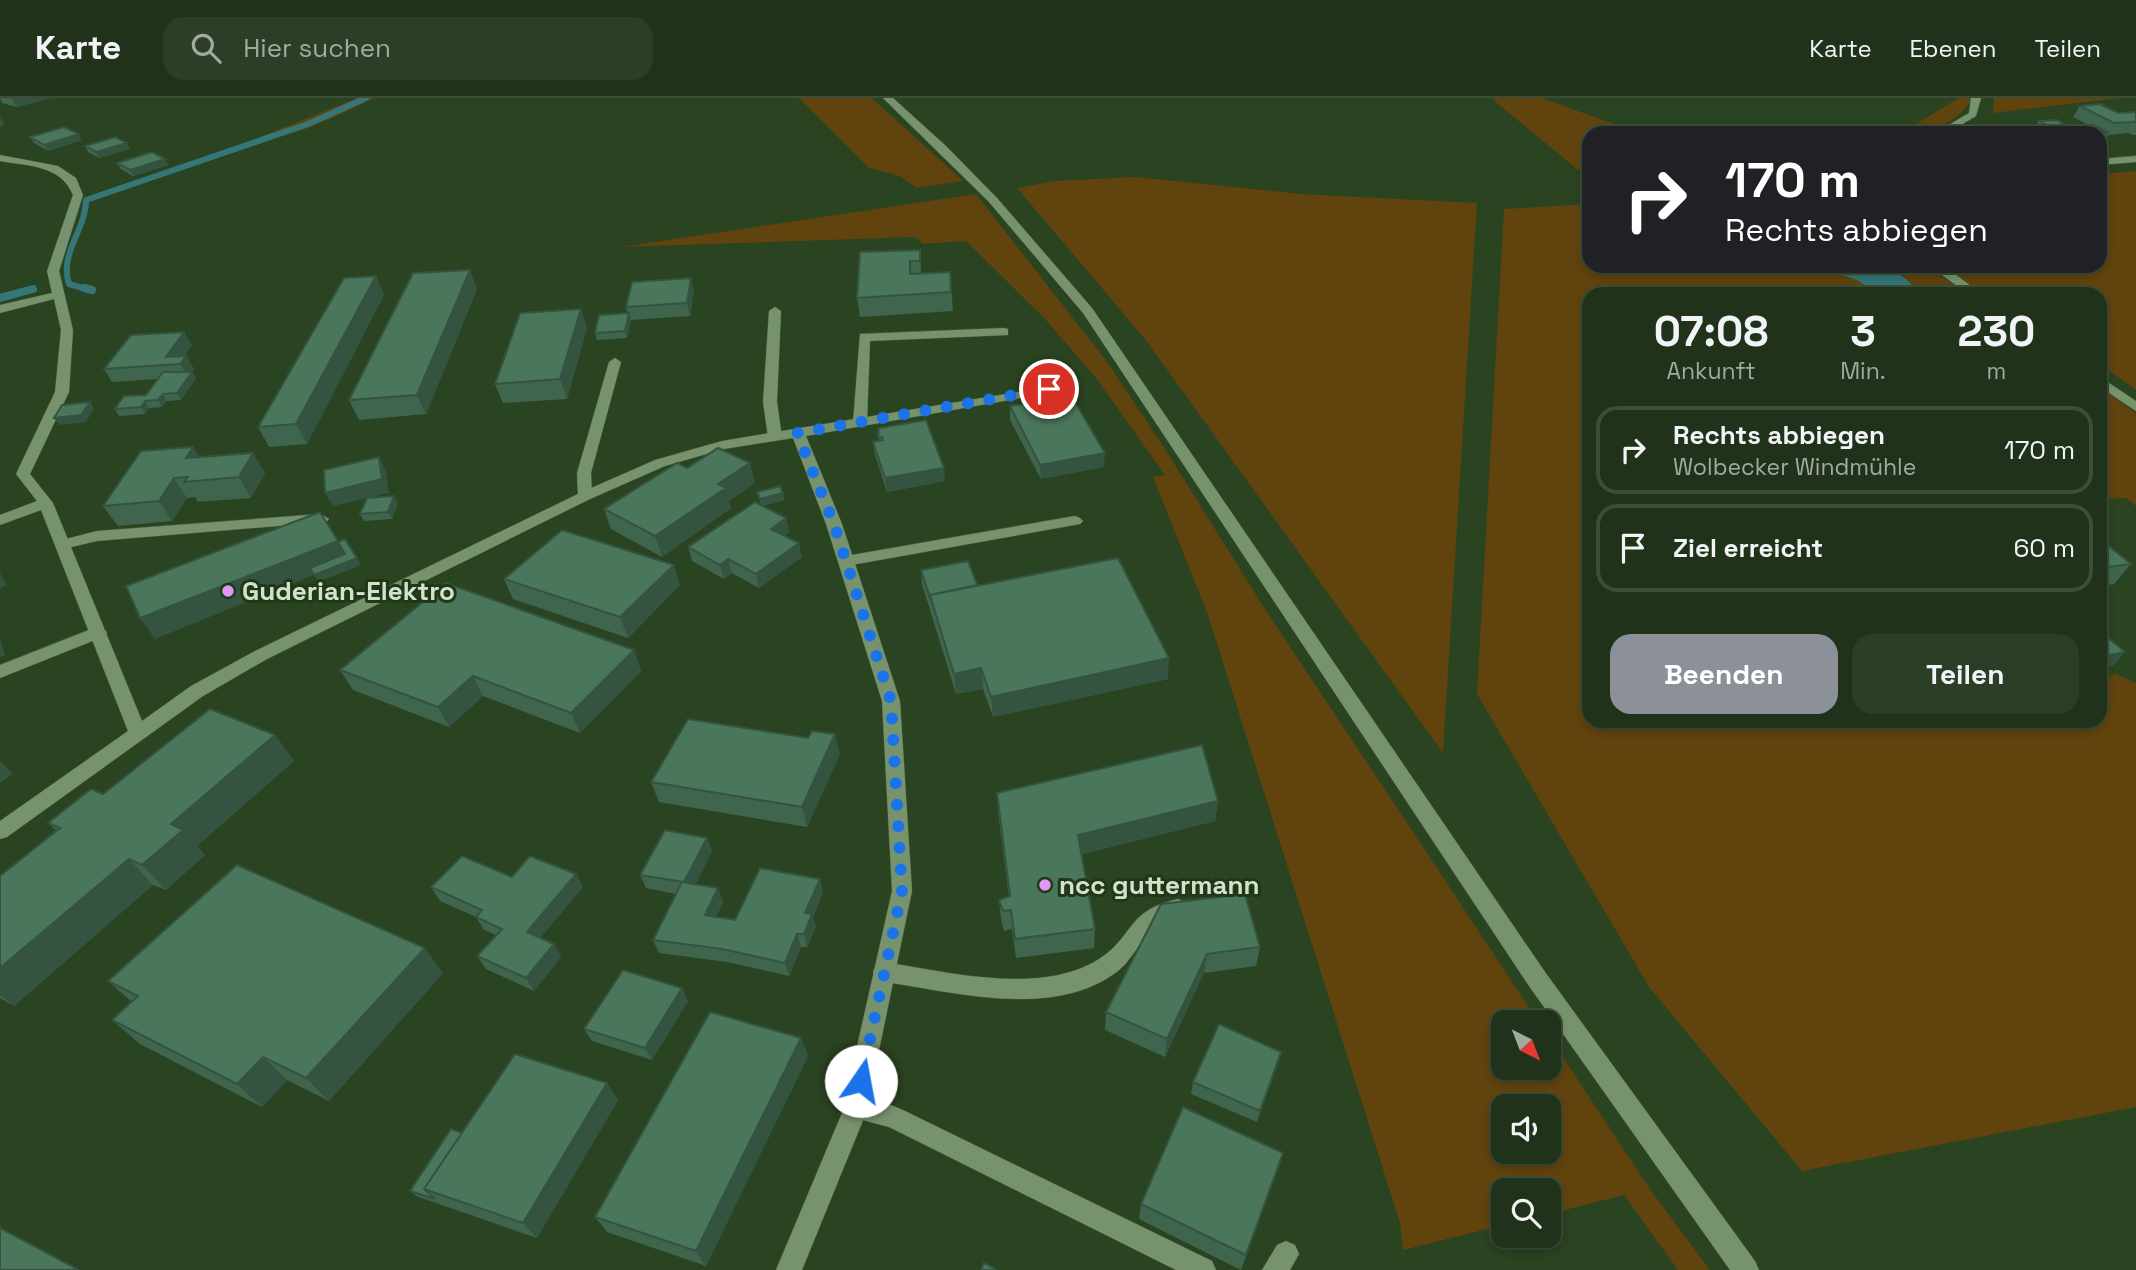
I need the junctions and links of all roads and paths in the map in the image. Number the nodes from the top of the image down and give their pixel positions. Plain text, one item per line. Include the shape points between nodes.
1 (888, 98) edge
2 (1976, 98) edge
3 (1952, 126) edge
4 (0, 158) edge
5 (2136, 159) edge
6 (2107, 161) edge
7 (1946, 273) edge
8 (1966, 287) edge
9 (59, 295) junction
10 (0, 309) edge
11 (775, 311) dead end
12 (1004, 332) dead end
13 (615, 362) dead end
14 (2107, 386) edge
15 (1049, 389) dead end
16 (2136, 407) edge
17 (860, 422) junction
18 (797, 433) junction
19 (775, 437) junction
20 (585, 496) junction
21 (46, 503) junction
22 (321, 519) edge
23 (0, 520) edge
24 (1075, 521) dead end
25 (62, 544) junction
26 (846, 561) junction
27 (99, 632) junction
28 (0, 671) edge
29 (138, 734) junction
30 (0, 831) edge
31 (1194, 906) edge
32 (884, 972) junction
33 (855, 1108) junction
34 (789, 1270) edge
35 (1203, 1270) edge
36 (1746, 1270) edge

1 - 36 street via 1017,223 1088,311 1537,979
2 - 3 street via 1973,114
4 - 9 street via 54,168 72,180 78,195 53,271
5 - 6 street
7 - 8 street
9 - 10 street
9 - 21 street via 67,330 62,391 23,474
11 - 19 street via 770,402
12 - 17 street via 864,337
13 - 20 street via 583,472
14 - 16 street
15 - 17 street
17 - 18 street
18 - 19 street
18 - 26 street
19 - 20 street via 722,445 660,463
20 - 29 street via 261,655 197,691
21 - 23 street
21 - 25 street
22 - 25 street via 97,536
24 - 26 street
25 - 27 street
26 - 32 street via 891,701 902,891
27 - 28 street
27 - 29 street
29 - 30 street
31 - 32 street via 1148,918 1112,963 1088,979 1055,988 995,986
32 - 33 street
33 - 34 street
33 - 35 street via 897,1119

